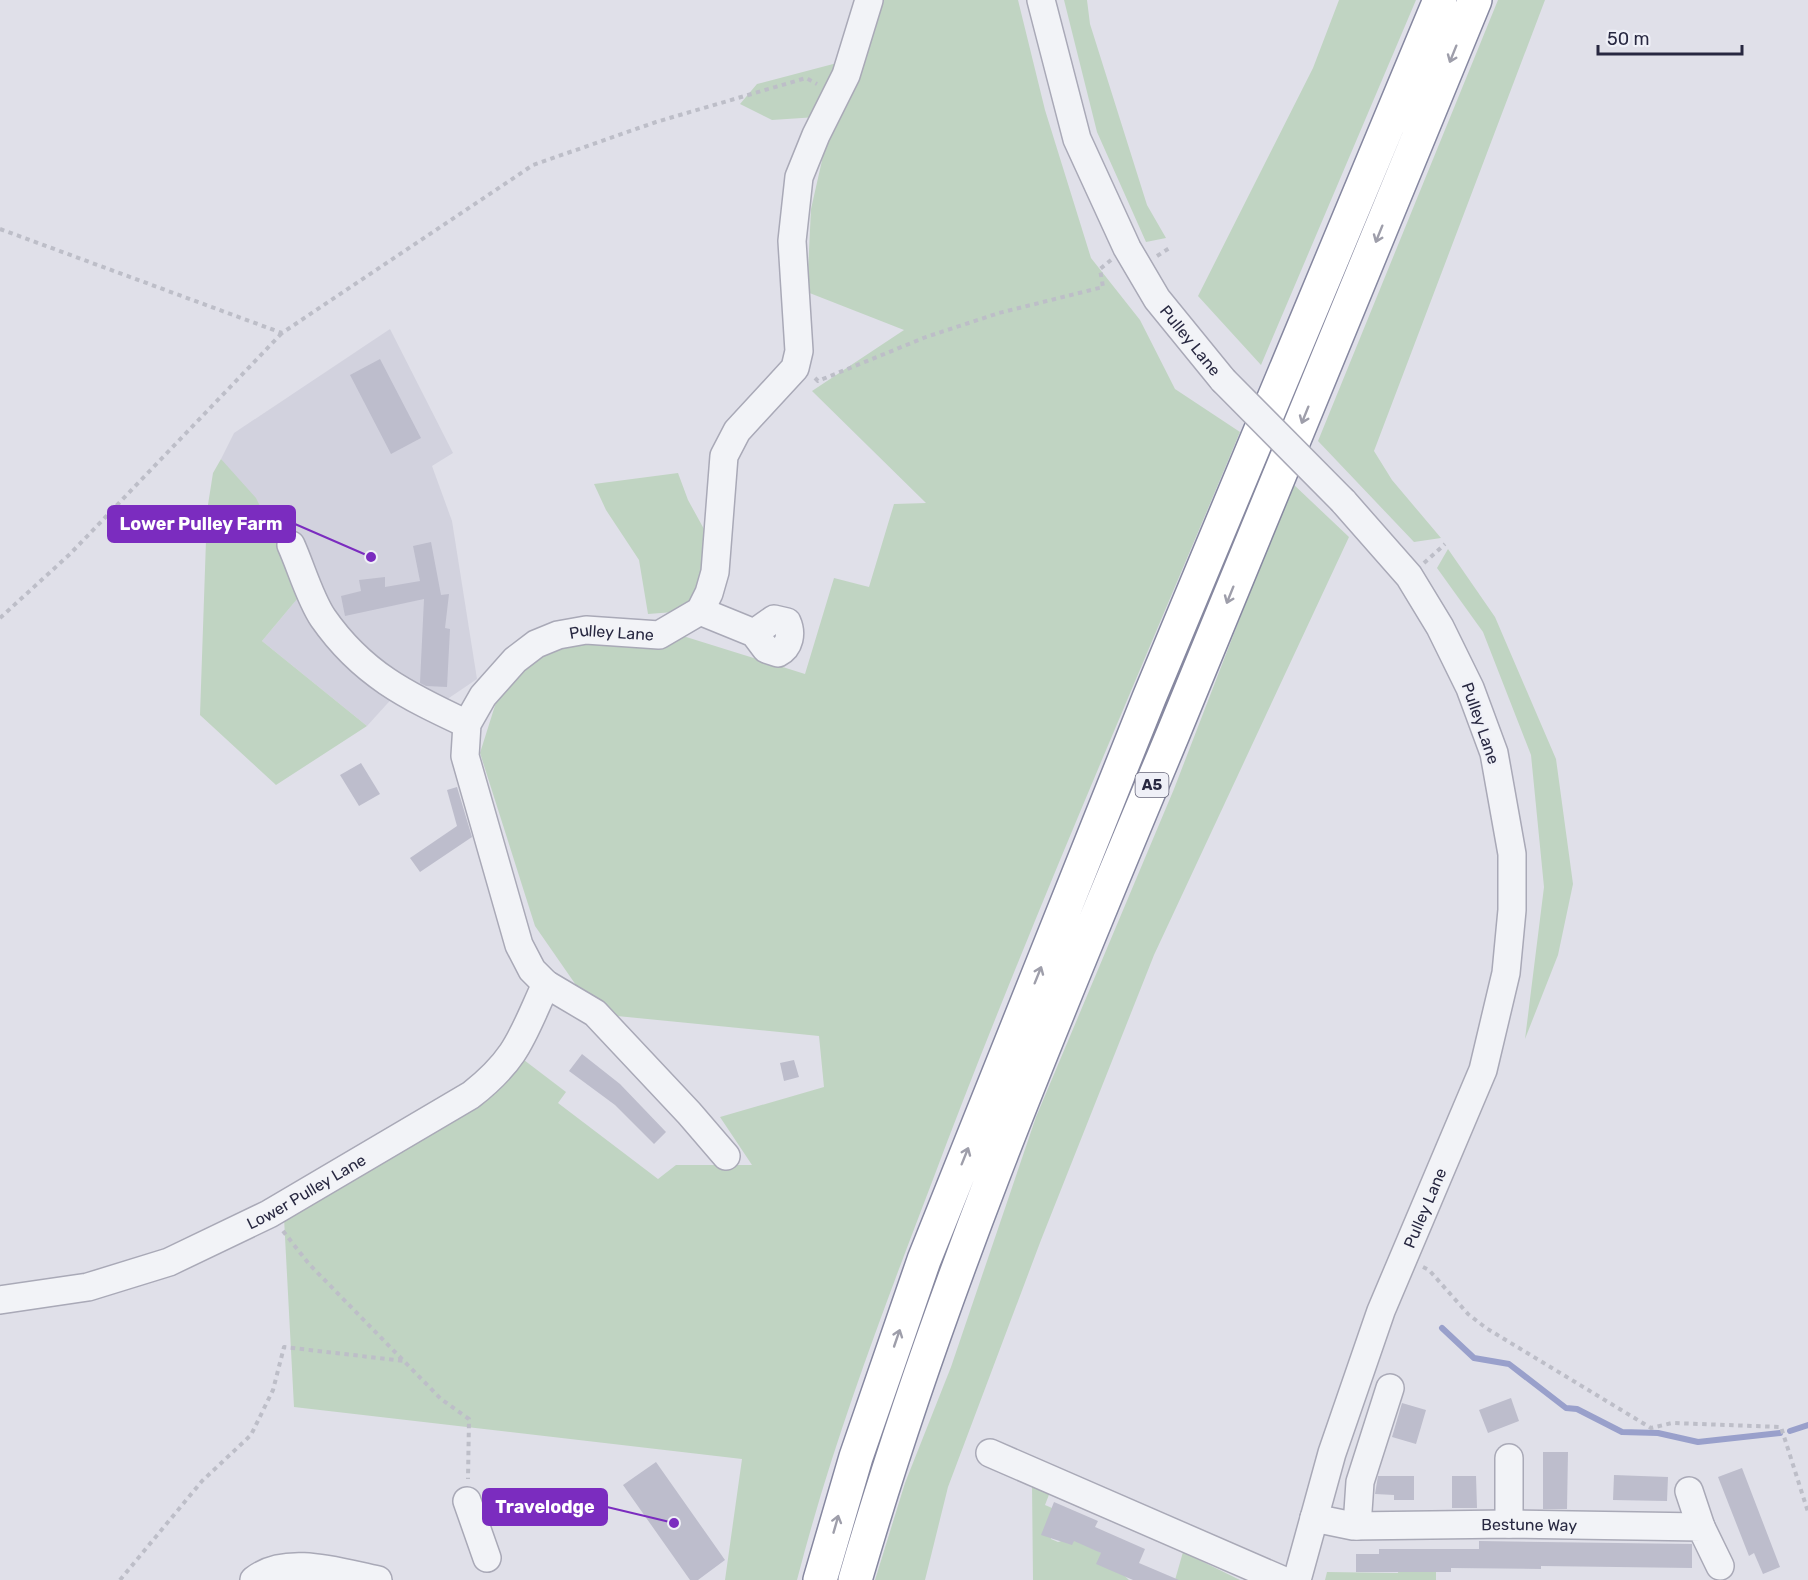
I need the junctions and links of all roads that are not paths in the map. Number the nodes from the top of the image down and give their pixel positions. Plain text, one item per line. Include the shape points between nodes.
1 (869, 0) edge
2 (1041, 0) edge
3 (1440, 0) edge
4 (1475, 0) edge
5 (291, 545) dead end
6 (700, 611) junction
7 (754, 633) dead end
8 (467, 723) junction
9 (546, 984) junction
10 (726, 1156) dead end
11 (0, 1300) edge
12 (1390, 1388) dead end
13 (990, 1453) dead end
14 (1509, 1458) dead end
15 (1689, 1491) dead end
16 (467, 1501) road end
17 (1314, 1518) junction
18 (1509, 1524) junction
19 (1357, 1526) junction
20 (1701, 1527) junction
21 (487, 1558) dead end
22 (1720, 1566) dead end
23 (254, 1580) edge
24 (378, 1580) edge
25 (820, 1580) edge
26 (855, 1580) edge
27 (1282, 1580) edge
28 (1297, 1580) edge

1 - 6 street via 846,75 799,177 792,241 799,351 805,373 737,431 724,456 715,572
2 - 17 street, Pulley Lane, bridge via 1077,139 1127,248 1157,299 1223,380 1343,501 1409,576 1470,688 1494,753 1512,854 1506,973 1483,1070 1381,1311
25 -> 3 highway, A5 via 856,1457 924,1260 1149,698
4 -> 26 highway, A5 via 1058,1010 947,1294
5 - 8 street via 322,616 354,655 402,693
6 - 7 street
6 - 8 street, Pulley Lane via 659,634 586,630 536,644 515,660 483,696
8 - 9 street, Pulley Lane via 465,756 519,945 532,970
9 - 10 street, Pulley Lane via 595,1013
9 - 11 street, Lower Pulley Lane via 519,1047 498,1074 471,1095 269,1214 168,1262 88,1287
12 - 19 street via 1360,1482
13 - 27 street
14 - 18 street
15 - 20 street
16 - 21 street
17 - 19 street, Bestune Way
17 - 28 street, Pulley Lane
18 - 19 street, Bestune Way
18 - 20 street, Bestune Way
20 - 22 street
23 - 24 street via 265,1571 292,1567

